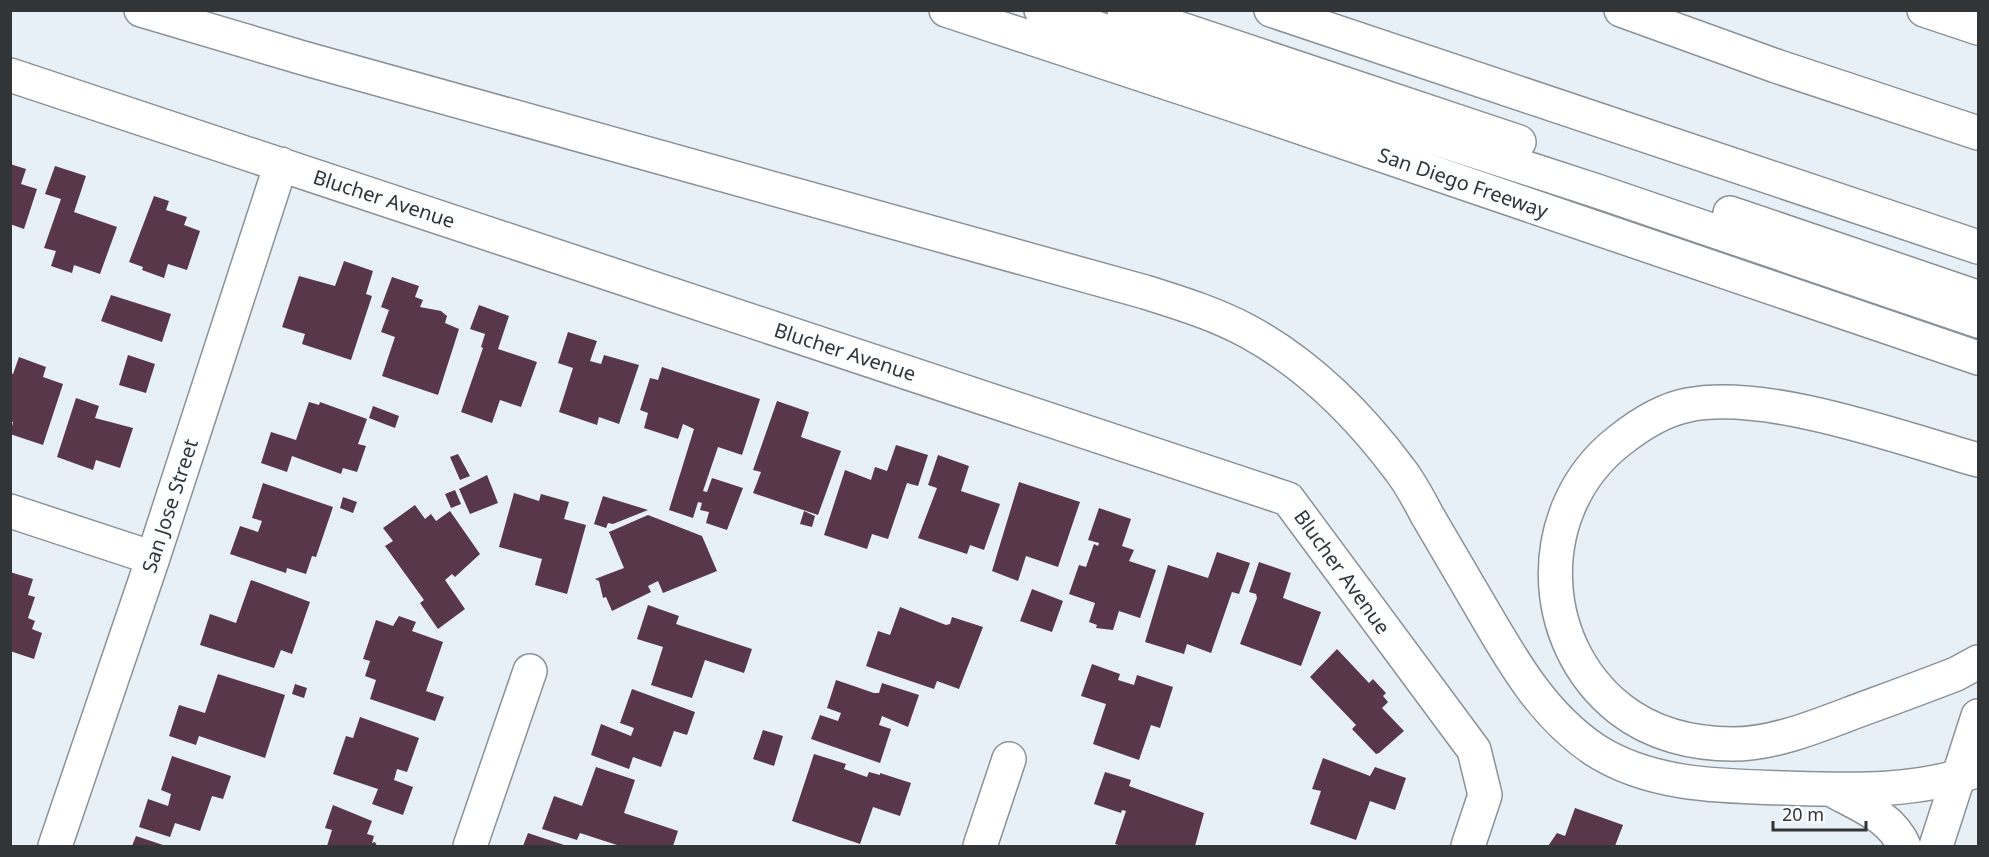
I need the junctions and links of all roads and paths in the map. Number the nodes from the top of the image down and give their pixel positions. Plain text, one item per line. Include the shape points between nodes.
1 (141, 10) edge
2 (946, 10) edge
3 (1041, 10) edge
4 (1124, 10) edge
5 (1271, 10) edge
6 (1349, 10) edge
7 (1621, 10) edge
8 (1924, 10) edge
9 (1978, 28) edge
10 (1408, 56) junction
11 (10, 75) edge
12 (1978, 133) edge
13 (281, 164) junction
14 (1978, 247) edge
15 (1978, 297) edge
16 (1978, 321) edge
17 (1978, 358) edge
18 (1978, 460) edge
19 (10, 511) edge
20 (153, 558) junction
21 (1978, 662) edge
22 (530, 671) dead end
23 (1978, 716) edge
24 (1010, 759) dead end
25 (1969, 773) edge
26 (1831, 789) junction
27 (55, 846) edge
28 (470, 846) edge
29 (980, 846) edge
30 (1468, 846) edge
31 (1904, 846) edge
32 (1936, 846) edge

1 - 26 main road via 1145,292 1248,332 1323,385 1359,419 1395,463 1509,655 1540,701 1571,732 1626,766 1660,776 1713,786
2 - 17 main road, San Diego Freeway
3 - 16 main road via 1597,191
4 - 15 main road
5 - 10 main road
6 - 10 main road
7 - 12 main road
8 - 9 main road
10 - 14 main road
11 - 13 main road, Blucher Avenue
13 - 20 main road, San Jose Street
13 - 30 main road, Blucher Avenue via 1288,499 1474,750 1485,795
18 - 21 main road via 1802,412 1715,402 1686,405 1632,430 1590,470 1563,520 1556,545 1555,575 1564,629 1575,654 1601,692 1643,724 1687,740 1736,744 1797,734 1956,674
19 - 20 main road
20 - 27 main road, San Jose Street
22 - 28 main road
23 - 25 main road
24 - 29 main road
25 - 26 main road via 1917,786
25 - 32 main road
26 - 31 main road via 1881,816

